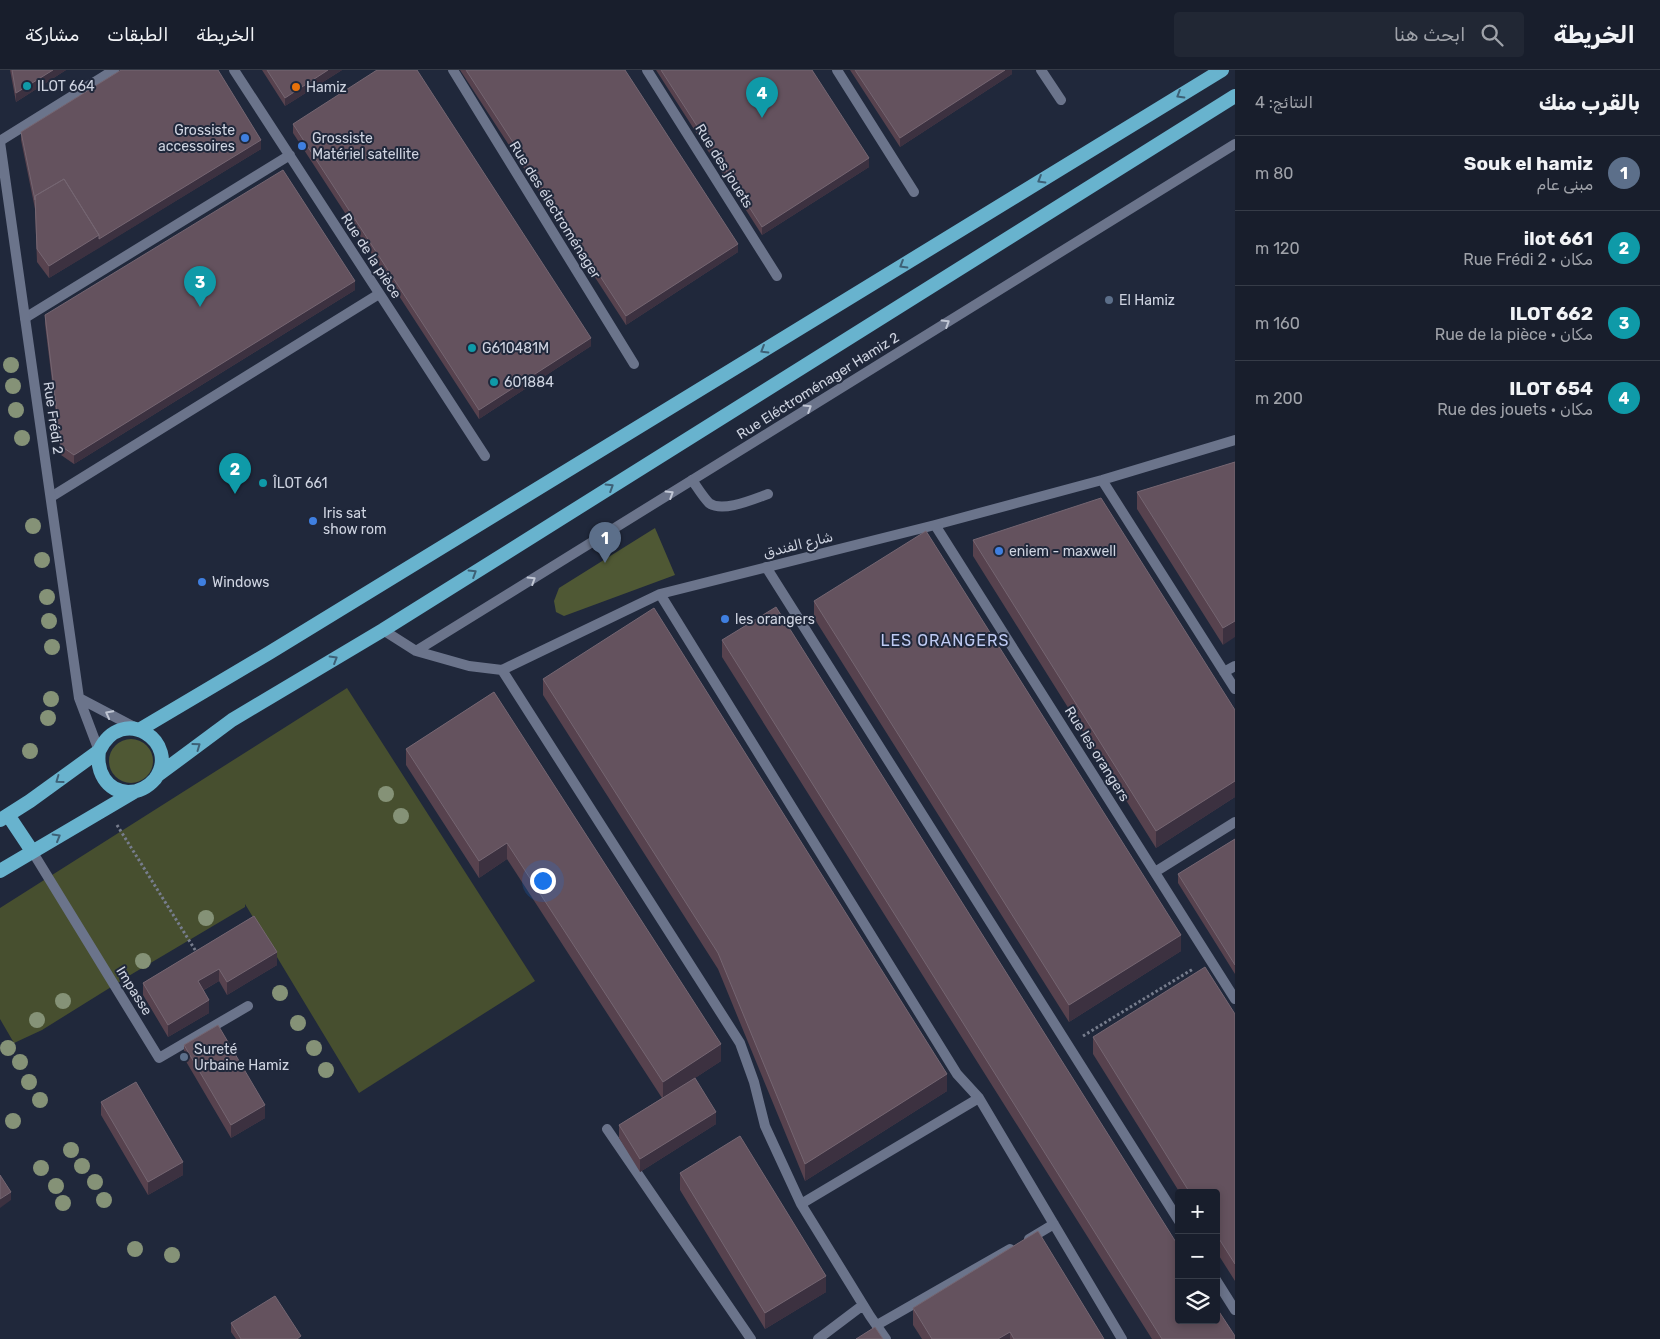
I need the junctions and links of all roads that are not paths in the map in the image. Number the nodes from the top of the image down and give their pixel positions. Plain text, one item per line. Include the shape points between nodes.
1 (114, 70) edge
2 (234, 70) edge
3 (453, 70) edge
4 (647, 70) edge
5 (837, 70) edge
6 (1041, 70) edge
7 (1222, 70) edge
8 (1235, 96) edge
9 (1061, 100) dead end
10 (0, 142) edge
11 (1235, 144) edge
12 (290, 155) junction
13 (914, 192) dead end
14 (777, 276) dead end
15 (379, 294) junction
16 (25, 318) junction
17 (634, 364) dead end
18 (1235, 440) edge
19 (485, 456) dead end
20 (692, 480) junction
21 (1102, 480) junction
22 (768, 494) dead end
23 (51, 497) junction
24 (935, 524) junction
25 (766, 567) junction
26 (660, 594) junction
27 (383, 630) junction
28 (416, 651) junction
29 (1235, 666) edge
30 (502, 670) junction
31 (1224, 672) junction
32 (1235, 689) edge
33 (80, 698) junction
34 (139, 730) junction
35 (99, 751) junction
36 (158, 774) junction
37 (134, 792) junction
38 (4, 818) edge
39 (1235, 822) edge
40 (32, 851) junction
41 (0, 871) edge
42 (1155, 872) junction
43 (1235, 999) edge
44 (248, 1006) dead end
45 (979, 1098) junction
46 (607, 1129) dead end
47 (801, 1204) junction
48 (1175, 1215) edge
49 (1054, 1224) junction
50 (1220, 1286) edge
51 (863, 1305) junction
52 (1235, 1310) edge
53 (877, 1325) junction
54 (751, 1339) edge
55 (818, 1339) edge
56 (886, 1339) edge
57 (1122, 1339) edge

1 - 10 street
2 - 12 street, Rue de la pièce
3 - 17 street, Rue des électroménager
4 - 14 street, Rue des jouets
5 - 13 street
6 - 9 street
7 -> 34 highway via 269,654
27 -> 8 highway
10 - 16 street, Rue Frédi 2
20 -> 11 street, Rue Eléctroménager Hamiz 2
12 - 15 street, Rue de la pièce
12 - 16 street
15 - 19 street, Rue de la pièce
15 - 23 street
16 - 23 street, Rue Frédi 2
18 - 21 street, شارع الفندق
20 - 22 street via 710,504 720,506
28 -> 20 street, Rue Eléctroménager Hamiz 2
21 - 24 street, شارع الفندق
21 - 31 street
23 - 33 street, Rue Frédi 2
24 - 25 street, شارع الفندق
24 - 42 street, Rue les orangers
25 - 26 street, شارع الفندق
25 - 48 street
26 - 30 street, شارع الفندق
26 - 45 street via 958,1074
27 - 28 street
36 -> 27 highway via 232,720
28 - 30 street via 469,666
29 - 31 street
30 - 47 street via 740,1043 765,1126
31 - 32 street
34 -> 33 street
33 - 35 street
34 - 35 highway via 119,730 103,742
34 - 36 highway via 154,740 159,748 162,756
35 - 37 highway via 102,778 116,789
35 -> 38 highway
36 - 37 highway via 148,786
40 -> 37 highway
38 - 40 highway
39 - 42 street
40 - 41 highway
40 - 44 street, Impasse via 159,1058
42 - 43 street, Rue les orangers
45 - 47 street
45 - 49 street
46 - 54 street
47 - 51 street
49 - 53 street
49 - 57 street
50 - 52 street
51 - 53 street
51 - 55 street
53 - 56 street

